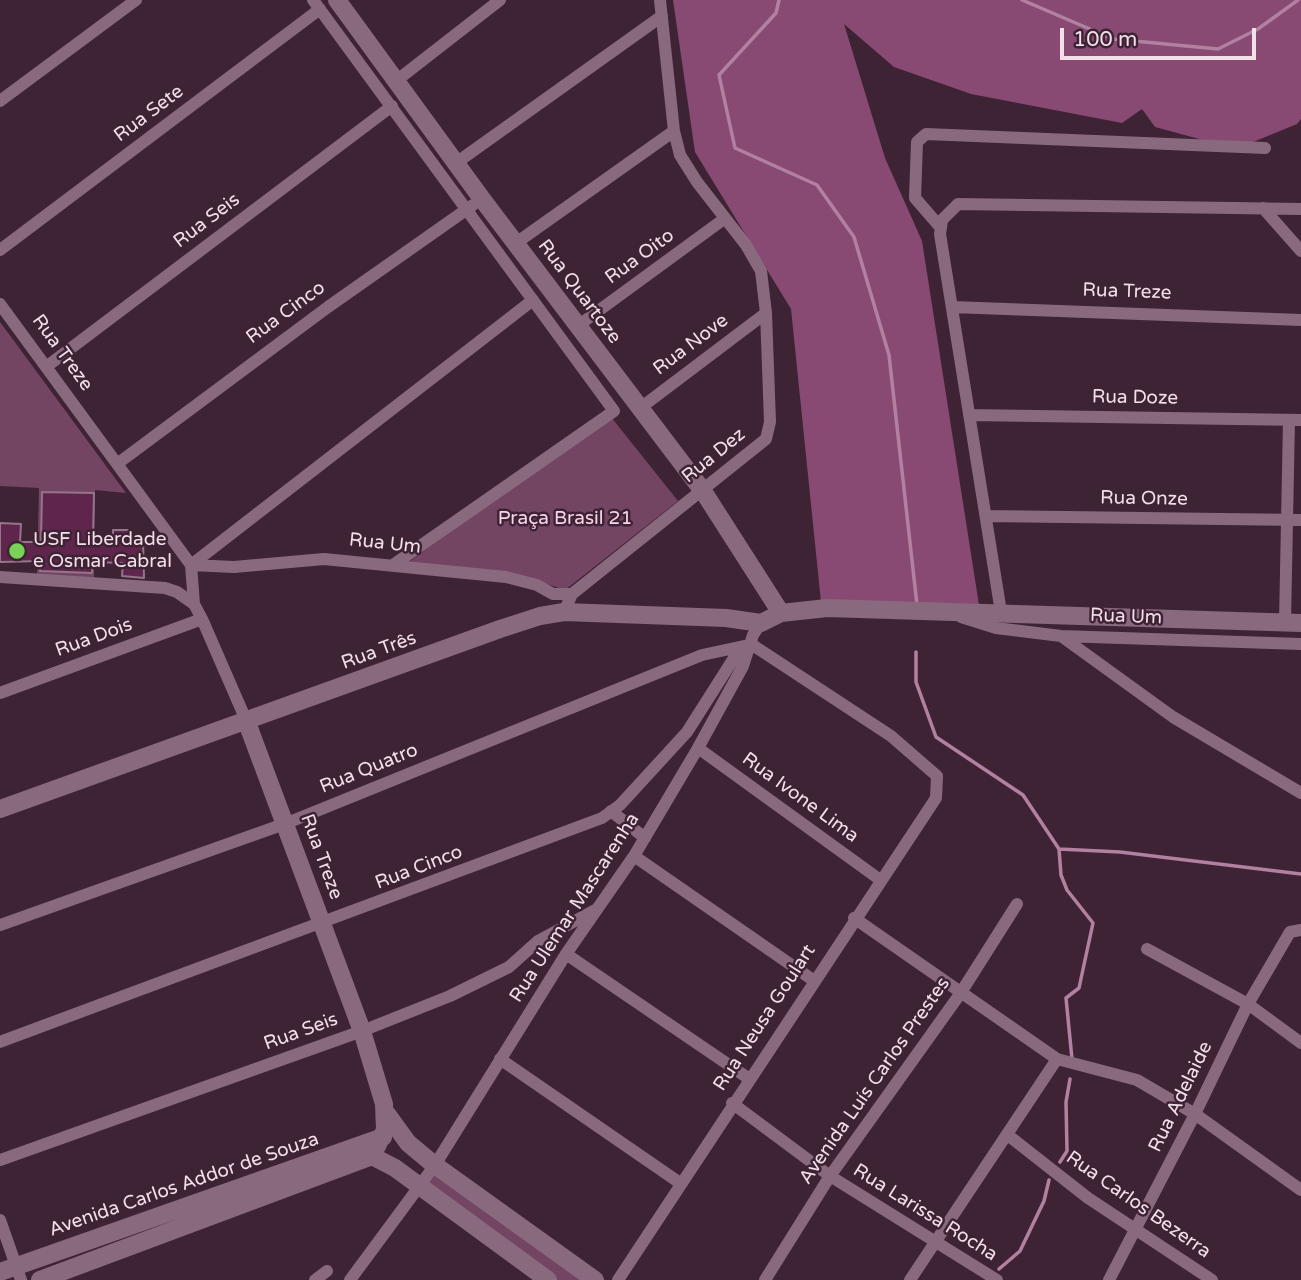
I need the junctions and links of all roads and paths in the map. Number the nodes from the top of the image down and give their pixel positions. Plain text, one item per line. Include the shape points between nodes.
1 (136, 0) edge
2 (337, 0) edge
3 (500, 0) edge
4 (660, 0) edge
5 (317, 5) edge
6 (662, 16) junction
7 (396, 81) junction
8 (0, 102) edge
9 (391, 106) junction
10 (674, 131) junction
11 (1265, 148) dead end
12 (456, 163) junction
13 (474, 204) junction
14 (1263, 208) junction
15 (1301, 209) edge
16 (724, 219) junction
17 (941, 228) junction
18 (516, 243) junction
19 (0, 250) edge
20 (1301, 251) edge
21 (531, 263) junction
22 (515, 276) junction
23 (533, 300) junction
24 (0, 304) edge
25 (952, 307) junction
26 (766, 313) junction
27 (545, 316) junction
28 (575, 319) junction
29 (1301, 320) edge
30 (46, 367) junction
31 (639, 409) junction
32 (969, 415) junction
33 (1295, 420) edge
34 (117, 464) junction
35 (703, 491) junction
36 (986, 516) junction
37 (1287, 520) junction
38 (1301, 520) edge
39 (191, 565) junction
40 (393, 565) junction
41 (0, 577) edge
42 (572, 593) junction
43 (194, 604) junction
44 (564, 612) junction
45 (1001, 612) junction
46 (781, 614) junction
47 (953, 614) junction
48 (202, 619) junction
49 (1293, 622) edge
50 (761, 623) junction
51 (1061, 636) junction
52 (1301, 644) edge
53 (746, 646) junction
54 (0, 693) edge
55 (246, 720) junction
56 (698, 748) junction
57 (1301, 793) edge
58 (0, 809) edge
59 (611, 811) junction
60 (287, 823) junction
61 (645, 838) junction
62 (634, 856) junction
63 (879, 879) junction
64 (1017, 904) dead end
65 (599, 907) junction
66 (854, 918) junction
67 (0, 925) edge
68 (323, 925) junction
69 (1295, 931) edge
70 (1147, 949) dead end
71 (566, 954) junction
72 (813, 980) junction
73 (960, 993) junction
74 (1248, 1004) junction
75 (362, 1031) junction
76 (0, 1042) edge
77 (1301, 1043) edge
78 (500, 1059) junction
79 (1057, 1059) junction
80 (748, 1078) junction
81 (732, 1103) junction
82 (387, 1114) junction
83 (1195, 1114) junction
84 (1009, 1136) junction
85 (383, 1137) junction
86 (372, 1156) junction
87 (0, 1160) edge
88 (433, 1164) junction
89 (830, 1177) junction
90 (680, 1183) junction
91 (419, 1186) junction
92 (1301, 1190) edge
93 (0, 1220) edge
94 (1138, 1228) junction
95 (933, 1243) junction
96 (327, 1271) dead end
97 (12, 1273) edge
98 (40, 1280) edge
99 (315, 1280) edge
100 (350, 1280) edge
101 (548, 1280) edge
102 (595, 1280) edge
103 (618, 1280) edge
104 (765, 1280) edge
105 (910, 1280) edge
106 (997, 1280) edge
107 (1109, 1280) edge
108 (1212, 1280) edge

1 - 8 street
2 - 7 street, Rua Quartoze
3 - 7 street
4 - 6 street
5 - 9 street, Rua Quartoze
5 - 19 street, Rua Sete
6 - 10 street
6 - 12 street
7 - 12 street, Rua Quartoze
9 - 13 street, Rua Quartoze
9 - 30 street, Rua Seis
10 - 16 street via 680,155
10 - 18 street
11 - 17 street via 926,134 917,142 915,198
12 - 13 street, Rua Quartoze
13 - 18 street, Rua Quartoze
13 - 22 street, Rua Quartoze
13 - 34 street, Rua Cinco via 306,322
14 - 15 street
14 - 17 street via 958,204 942,220
14 - 20 street
16 - 26 street via 761,271
16 - 28 street, Rua Oito
17 - 25 street
18 - 21 street, Rua Quartoze
21 - 22 street
21 - 28 street, Rua Quartoze
22 - 23 street, Rua Quartoze
23 - 27 street, Rua Quartoze
23 - 39 street
24 - 30 street, Rua Treze
25 - 29 street, Rua Treze
25 - 32 street
26 - 31 street, Rua Nove
26 - 35 street, Rua Dez via 770,422 766,439
27 - 28 street
27 - 40 street, Rua Quartoze via 614,411
28 - 31 street, Rua Quartoze
30 - 34 street, Rua Treze
31 - 35 street, Rua Quartoze
32 - 33 street, Rua Doze
32 - 36 street
33 - 37 street
34 - 39 street, Rua Treze
35 - 42 street, Rua Dez
35 - 46 street, Rua Quartoze
36 - 37 street, Rua Onze
36 - 45 street
37 - 38 street, Rua Onze
37 - 49 street
39 - 40 street, Rua Um via 234,567 324,559
39 - 43 street
40 - 42 street, Rua Um via 506,577 553,594
41 - 43 street via 165,588
42 - 44 street
43 - 48 street
44 - 50 street, Rua Três
44 - 55 street, Rua Três via 510,626
45 - 47 street, Rua Um
45 - 49 street, Rua Um
46 - 47 street, Rua Um via 827,608
46 - 50 street, Rua Um
47 - 51 street, Rua Um via 996,628
48 - 54 street, Rua Dois
48 - 55 street, Rua Treze
50 - 53 street
51 - 52 street, Rua Um
51 - 57 street via 1172,717
53 - 56 street, Rua Ulemar Mascarenha via 743,666
53 - 59 street, Rua Cinco via 687,732
53 - 60 street, Rua Quatro via 702,655
53 - 63 street, Rua Neusa Goulart via 891,736 937,776 936,798
55 - 58 street, Rua Três
55 - 60 street, Rua Treze
56 - 61 street, Rua Ulemar Mascarenha
56 - 63 street, Rua Ivone Lima
59 - 61 street
59 - 68 street, Rua Cinco via 589,824
60 - 67 street, Rua Quatro
60 - 68 street, Rua Treze
61 - 62 street, Rua Ulemar Mascarenha
62 - 65 street, Rua Ulemar Mascarenha
62 - 72 street
63 - 66 street, Rua Neusa Goulart
64 - 73 street, Avenida Luís Carlos Prestes
65 - 71 street, Rua Ulemar Mascarenha
65 - 75 street, Rua Seis via 538,941 509,967
66 - 72 street, Rua Neusa Goulart
66 - 73 street
68 - 75 street, Rua Treze
68 - 76 street, Rua Cinco
69 - 74 street, Rua Adelaide
70 - 74 street
71 - 78 street, Rua Ulemar Mascarenha
71 - 80 street
72 - 80 street, Rua Neusa Goulart
73 - 79 street
73 - 89 street, Avenida Luís Carlos Prestes
74 - 77 street
74 - 83 street, Rua Adelaide
75 - 82 street, Rua Treze
75 - 87 street, Rua Seis
78 - 88 street, Rua Ulemar Mascarenha
78 - 90 street
79 - 83 street via 1137,1080
79 - 84 street
80 - 81 street, Rua Neusa Goulart
81 - 89 street, Rua Larissa Rocha
81 - 90 street, Rua Neusa Goulart
82 - 85 street
82 - 88 street via 408,1143
83 - 92 street
83 - 94 street, Rua Adelaide
84 - 94 street, Rua Carlos Bezerra via 1088,1198
84 - 95 street
85 - 86 street
85 - 88 street
85 - 97 street, Avenida Carlos Addor de Souza
86 - 91 street
86 - 98 street, Avenida Carlos Addor de Souza
88 - 91 street, Rua Ulemar Mascarenha
88 - 102 street
89 - 95 street, Rua Larissa Rocha
89 - 104 street, Avenida Luís Carlos Prestes
90 - 103 street, Rua Neusa Goulart
91 - 100 street
91 - 101 street
93 - 97 street
94 - 107 street, Rua Adelaide
94 - 108 street, Rua Carlos Bezerra
95 - 105 street
95 - 106 street, Rua Larissa Rocha
96 - 99 street

